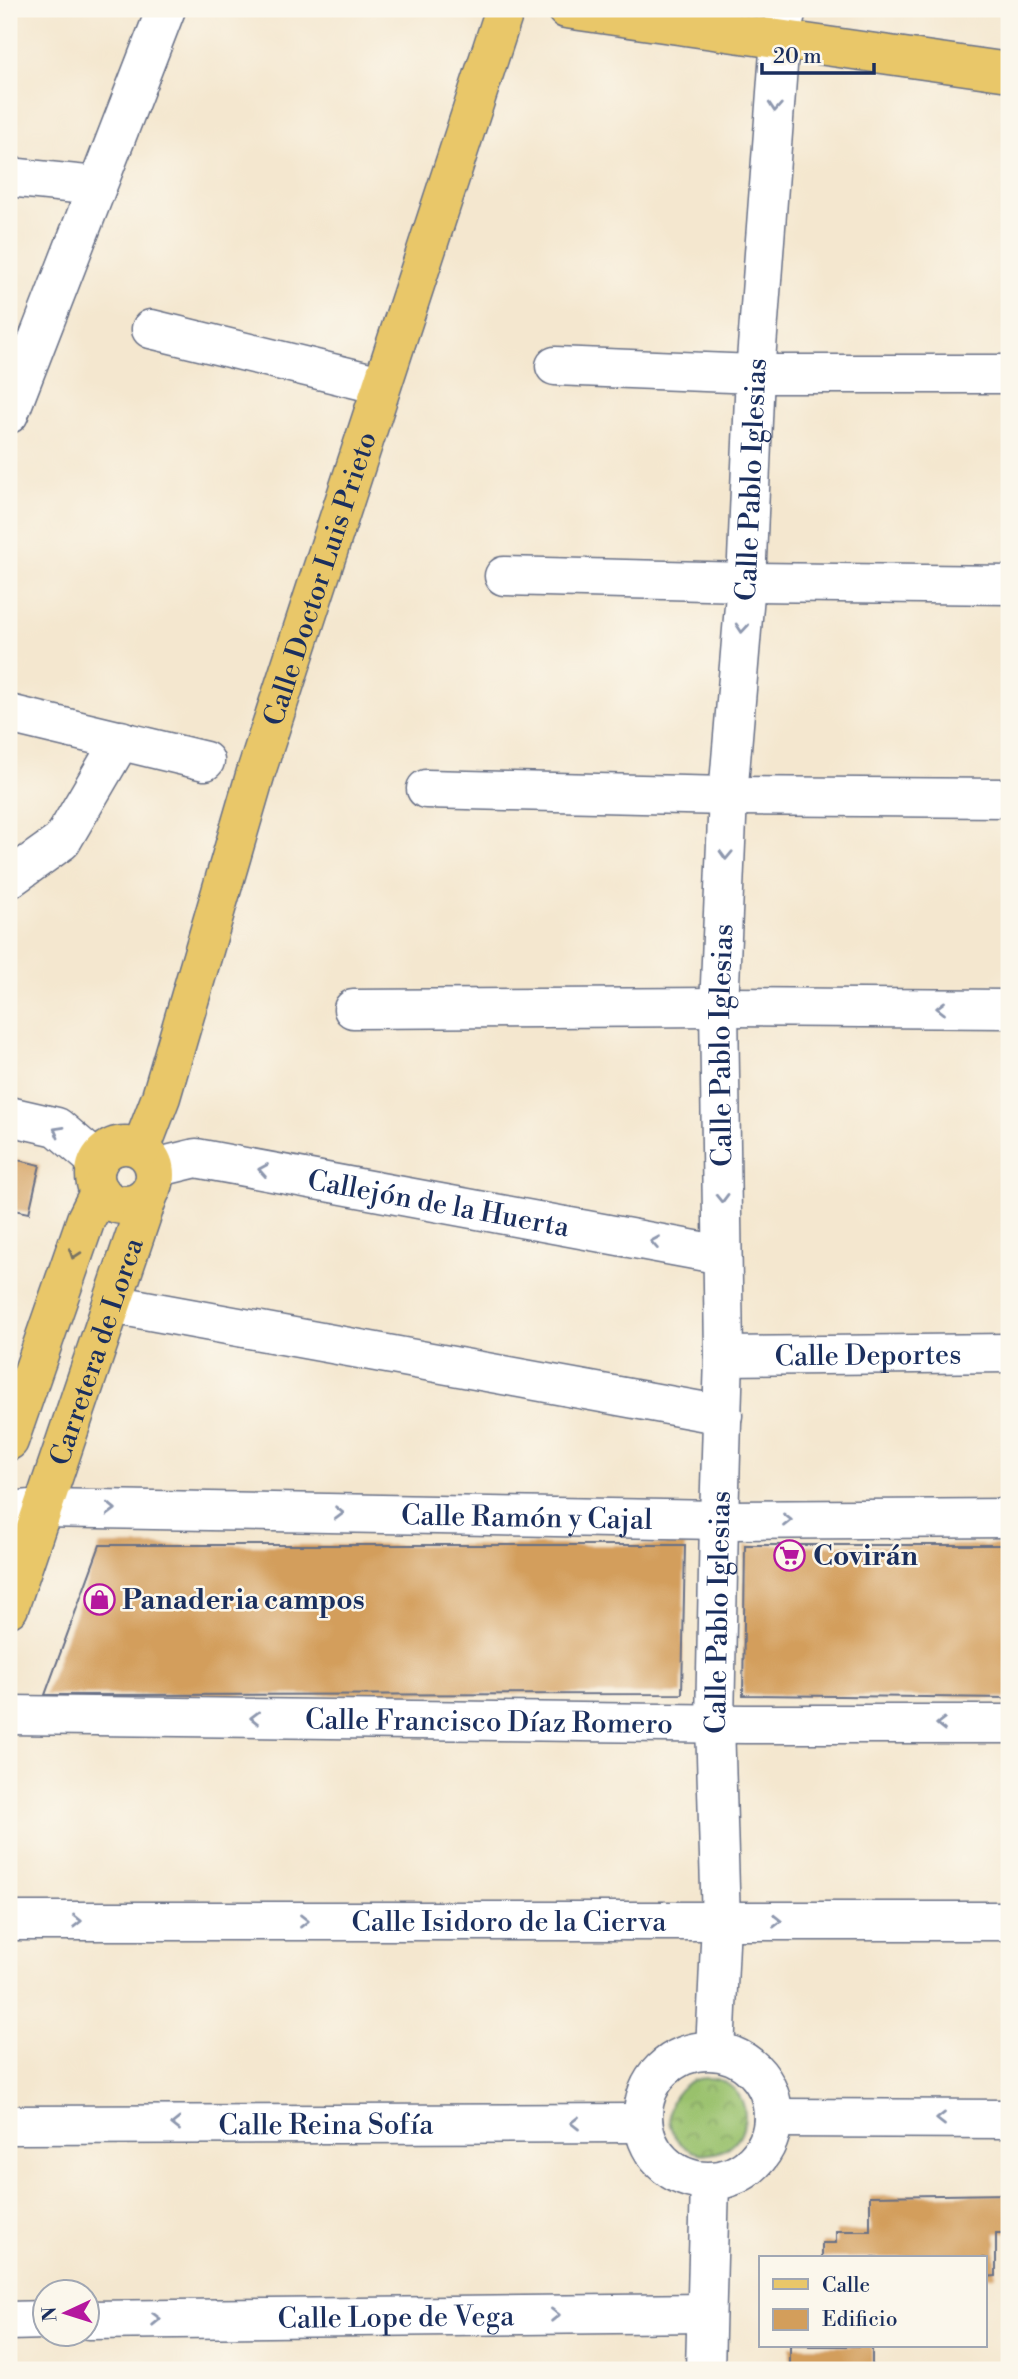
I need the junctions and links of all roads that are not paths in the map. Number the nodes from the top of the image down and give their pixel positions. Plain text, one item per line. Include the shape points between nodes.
1 (166, 9) edge
2 (505, 9) edge
3 (566, 9) edge
4 (689, 18) edge
5 (783, 24) edge
6 (1009, 72) edge
7 (9, 177) edge
8 (96, 186) junction
9 (151, 329) dead end
10 (555, 366) dead end
11 (755, 374) junction
12 (1009, 374) edge
13 (381, 385) junction
14 (9, 415) edge
15 (504, 576) dead end
16 (746, 582) junction
17 (1009, 585) edge
18 (9, 714) edge
19 (121, 740) junction
20 (205, 761) dead end
21 (426, 789) dead end
22 (728, 796) junction
23 (1009, 799) edge
24 (9, 879) edge
25 (719, 1007) junction
26 (353, 1009) dead end
27 (1009, 1009) edge
28 (9, 1116) edge
29 (148, 1170) junction
30 (99, 1176) junction
31 (722, 1255) junction
32 (112, 1304) junction
33 (1009, 1353) edge
34 (724, 1356) junction
35 (723, 1415) junction
36 (9, 1441) edge
37 (26, 1510) edge
38 (1009, 1518) edge
39 (719, 1520) junction
40 (9, 1608) edge
41 (9, 1714) edge
42 (715, 1723) junction
43 (1009, 1724) edge
44 (9, 1921) edge
45 (1009, 1921) edge
46 (721, 1922) junction
47 (715, 2051) junction
48 (773, 2119) junction
49 (1009, 2119) edge
50 (643, 2123) junction
51 (9, 2125) edge
52 (710, 2182) junction
53 (706, 2313) junction
54 (32, 2320) edge
55 (102, 2320) edge
56 (9, 2321) edge
57 (705, 2370) edge

1 - 8 street
2 - 13 main road, Calle Doctor Luis Prieto
3 - 4 main road
4 - 5 main road
5 - 6 main road
5 -> 11 street, Calle Pablo Iglesias
7 - 8 street
8 - 14 street
9 - 13 street
10 - 11 street
11 - 12 street
11 - 16 street, Calle Pablo Iglesias
13 - 29 main road, Calle Doctor Luis Prieto via 256,772 161,1097
15 - 16 street
16 - 17 street
16 -> 22 street, Calle Pablo Iglesias
18 - 19 street
19 - 20 street
19 - 24 street via 61,841
21 - 22 street
22 - 23 street
22 -> 25 street, Calle Pablo Iglesias
25 - 26 street
27 -> 25 street
25 -> 31 street, Calle Pablo Iglesias
30 -> 28 street via 57,1127
29 - 30 main road via 129,1144 104,1153
29 - 30 main road via 138,1203 124,1205 113,1203
31 -> 29 street, Callejón de la Huerta via 196,1158
29 - 32 main road, Carretera de Lorca
30 -> 36 main road, Carretera de Lorca
31 - 34 street, Calle Pablo Iglesias
32 - 35 street
32 - 37 main road, Carretera de Lorca
33 - 34 street, Calle Deportes
34 - 35 street, Calle Pablo Iglesias
35 - 39 street, Calle Pablo Iglesias
37 -> 39 street, Calle Ramón y Cajal
37 - 40 main road, Carretera de Lorca
39 -> 38 street, Calle Ramón y Cajal
39 - 42 street, Calle Pablo Iglesias
42 -> 41 street, Calle Francisco Díaz Romero
43 -> 42 street, Calle Francisco Díaz Romero
42 - 46 street, Calle Pablo Iglesias
44 -> 46 street, Calle Isidoro de la Cierva
46 -> 45 street, Calle Isidoro de la Cierva
46 - 47 street, Calle Pablo Iglesias
47 - 48 street via 736,2057 754,2070 767,2089
47 - 50 street via 685,2056 662,2070 645,2099
49 -> 48 street
48 - 52 street via 754,2163
50 -> 51 street, Calle Reina Sofía
50 - 52 street via 649,2144 665,2166 691,2180
52 - 53 street
55 -> 53 street, Calle Lope de Vega
53 - 57 street
54 - 56 street

